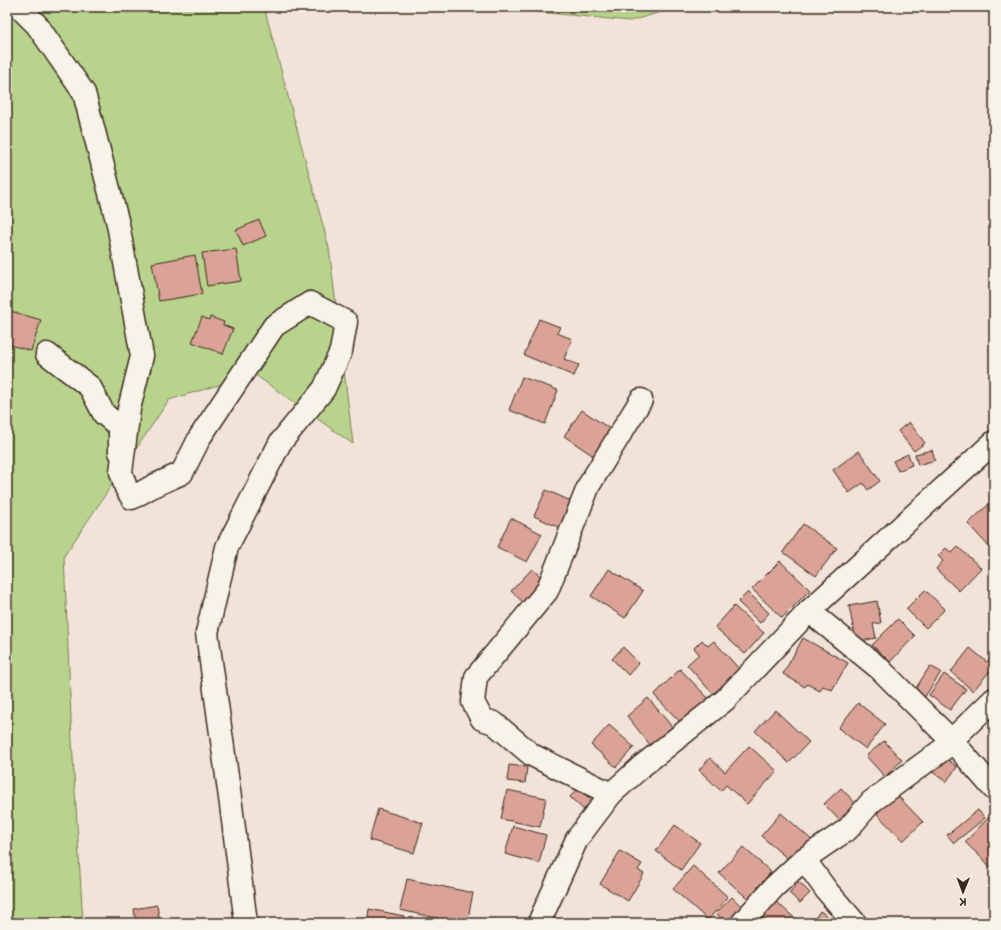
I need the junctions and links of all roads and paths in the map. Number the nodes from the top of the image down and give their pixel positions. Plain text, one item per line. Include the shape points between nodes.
1 (19, 7) edge
2 (988, 7) edge
3 (994, 10) edge
4 (47, 354) dead end
5 (641, 400) dead end
6 (994, 442) edge
7 (121, 472) junction
8 (809, 611) junction
9 (994, 699) edge
10 (953, 742) junction
11 (994, 789) edge
12 (611, 794) junction
13 (804, 859) junction
14 (246, 923) edge
15 (541, 923) edge
16 (742, 923) edge
17 (855, 923) edge

1 - 7 street via 37,26 84,93 118,224 142,356 129,409
2 - 3 path
4 - 7 street via 90,387 104,414 120,427
5 - 12 street via 589,485 547,590 476,677 473,702 482,719 494,723 532,755
6 - 8 street
7 - 14 street via 132,498 182,473 200,436 274,326 310,303 346,322 341,351 324,389 280,443 228,547 207,633
8 - 10 street via 880,669
8 - 12 street via 725,700
9 - 10 street
10 - 11 street
10 - 13 street via 871,802 848,829
12 - 15 street via 577,839
13 - 16 street via 774,887
13 - 17 street

